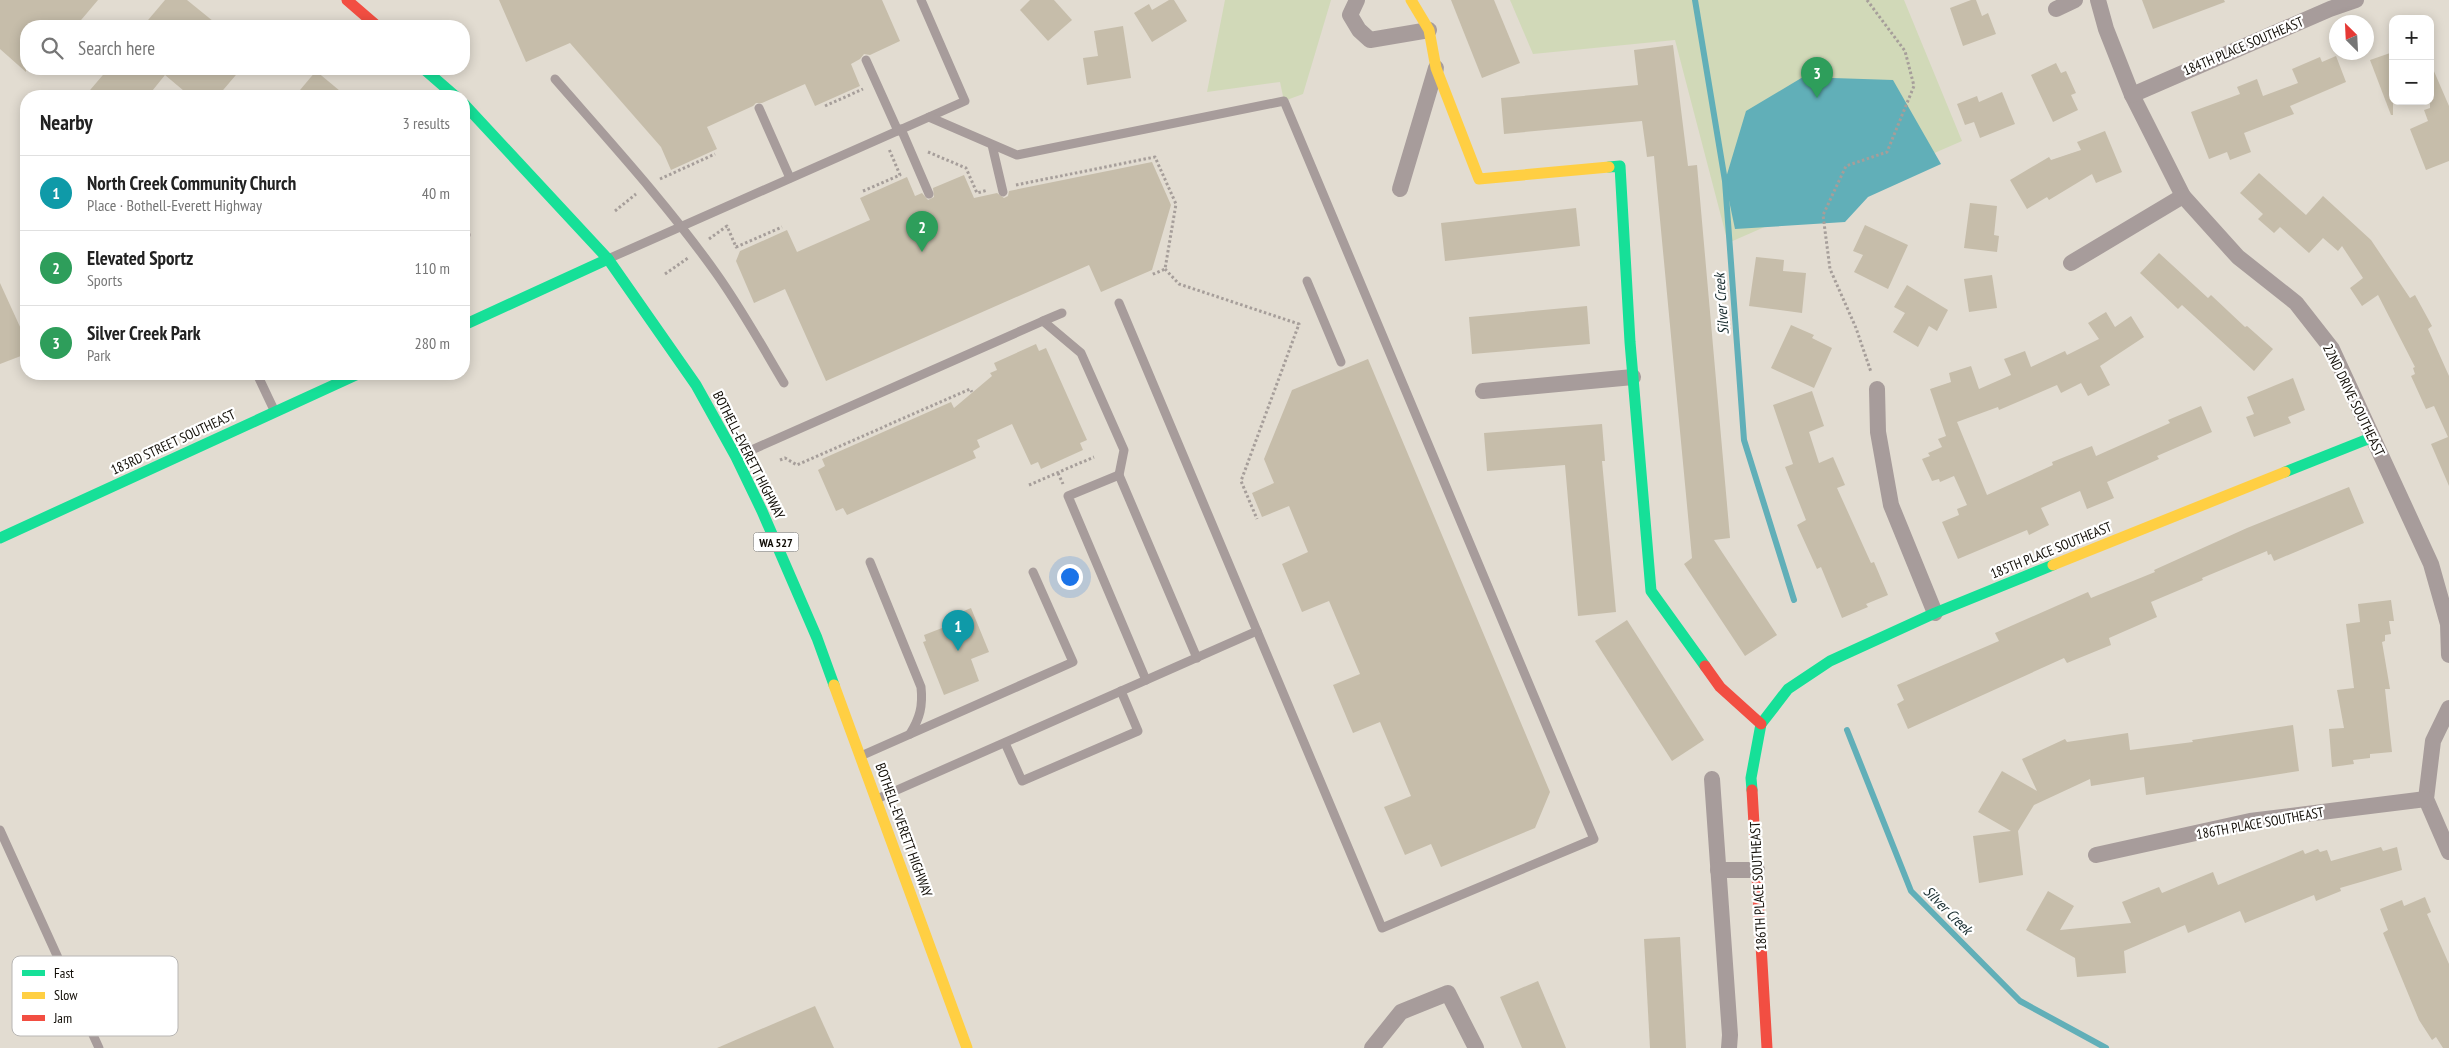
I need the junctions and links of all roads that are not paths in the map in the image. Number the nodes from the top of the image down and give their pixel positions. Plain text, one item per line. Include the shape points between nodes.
1 (347, 0) edge
2 (920, 0) edge
3 (1357, 0) edge
4 (1411, 0) edge
5 (2075, 0) edge
6 (2098, 0) edge
7 (2356, 0) edge
8 (2056, 9) dead end
9 (370, 20) edge
10 (1429, 30) junction
11 (866, 60) dead end
12 (1436, 68) junction
13 (431, 75) edge
14 (555, 79) dead end
15 (448, 90) edge
16 (2132, 94) junction
17 (759, 108) dead end
18 (470, 110) edge
19 (929, 117) junction
20 (899, 130) junction
21 (992, 144) junction
22 (790, 178) junction
23 (1400, 189) dead end
24 (1002, 190) road end
25 (929, 194) dead end
26 (2183, 196) junction
27 (680, 226) junction
28 (608, 259) junction
29 (2071, 262) dead end
30 (1307, 281) dead end
31 (1119, 303) dead end
32 (1062, 313) dead end
33 (1043, 321) junction
34 (470, 322) edge
35 (1341, 362) dead end
36 (1633, 377) junction
37 (261, 380) edge
38 (345, 380) edge
39 (784, 383) dead end
40 (1877, 389) road end
41 (1483, 391) dead end
42 (275, 412) junction
43 (2373, 437) junction
44 (736, 457) junction
45 (1119, 474) junction
46 (0, 538) edge
47 (870, 562) dead end
48 (1033, 572) dead end
49 (1935, 613) junction
50 (1257, 632) junction
51 (2449, 655) edge
52 (1197, 658) junction
53 (1146, 680) junction
54 (1121, 691) junction
55 (2449, 708) edge
56 (1761, 724) junction
57 (910, 734) junction
58 (1005, 742) junction
59 (860, 756) junction
60 (1712, 779) dead end
61 (2426, 798) junction
62 (876, 800) junction
63 (0, 830) edge
64 (2449, 852) edge
65 (2096, 855) dead end
66 (1718, 870) junction
67 (1757, 870) junction
68 (57, 956) edge
69 (94, 1036) edge
70 (99, 1048) edge
71 (967, 1048) edge
72 (1372, 1048) edge
73 (1476, 1048) edge
74 (1729, 1048) edge
75 (1767, 1048) edge

1 - 9 street
2 - 19 lane via 965,101
3 - 10 street via 1350,15 1370,40
4 - 10 street
5 - 8 street
6 - 16 street, 22ND DRIVE SOUTHEAST
7 - 16 street, 184TH PLACE SOUTHEAST
10 - 12 street
11 - 20 lane
12 - 23 street
12 - 36 street via 1479,179 1620,166
13 - 15 street
14 - 27 lane
16 - 26 street, 22ND DRIVE SOUTHEAST
17 - 22 lane
18 - 28 street, BOTHELL-EVERETT HIGHWAY / WA 527
19 - 20 lane
19 - 21 lane
20 - 22 lane
20 - 25 lane
21 - 24 lane
21 - 50 lane via 1017,155 1284,101 1594,839 1382,928
22 - 27 lane
26 - 29 street
26 - 43 street, 22ND DRIVE SOUTHEAST via 2238,257 2296,302 2332,349
27 - 28 lane
27 - 39 lane via 741,310
28 - 34 street
28 - 44 street, BOTHELL-EVERETT HIGHWAY / WA 527 via 696,385
30 - 35 lane
31 - 50 lane
32 - 33 lane
33 - 44 lane
33 - 45 lane via 1081,353 1124,450
36 - 41 street
36 - 56 street via 1651,591 1720,687
37 - 42 lane
38 - 42 street, 183RD STREET SOUTHEAST
40 - 49 street via 1878,432 1892,505
42 - 46 street, 183RD STREET SOUTHEAST
43 - 49 street, 185TH PLACE SOUTHEAST
43 - 51 street, 22ND DRIVE SOUTHEAST via 2431,564 2448,624
44 - 59 street, BOTHELL-EVERETT HIGHWAY / WA 527 via 791,573
45 - 52 lane
45 - 53 lane via 1068,496
47 - 57 lane via 921,687 921,713
48 - 57 lane via 1073,662
49 - 56 street, 185TH PLACE SOUTHEAST via 1830,661 1788,689
50 - 52 lane
52 - 53 lane
53 - 54 lane
54 - 58 lane
54 - 58 lane via 1138,731 1022,781
55 - 61 street via 2434,741
56 - 67 street, 186TH PLACE SOUTHEAST via 1751,778
57 - 59 lane
58 - 62 lane
59 - 62 street, BOTHELL-EVERETT HIGHWAY / WA 527
60 - 66 street
61 - 64 street
61 - 65 street, 186TH PLACE SOUTHEAST via 2250,822
62 - 71 street, BOTHELL-EVERETT HIGHWAY / WA 527
63 - 68 lane
66 - 67 street
66 - 74 street
67 - 75 street, 186TH PLACE SOUTHEAST
69 - 70 lane
72 - 73 street via 1401,1012 1448,993

